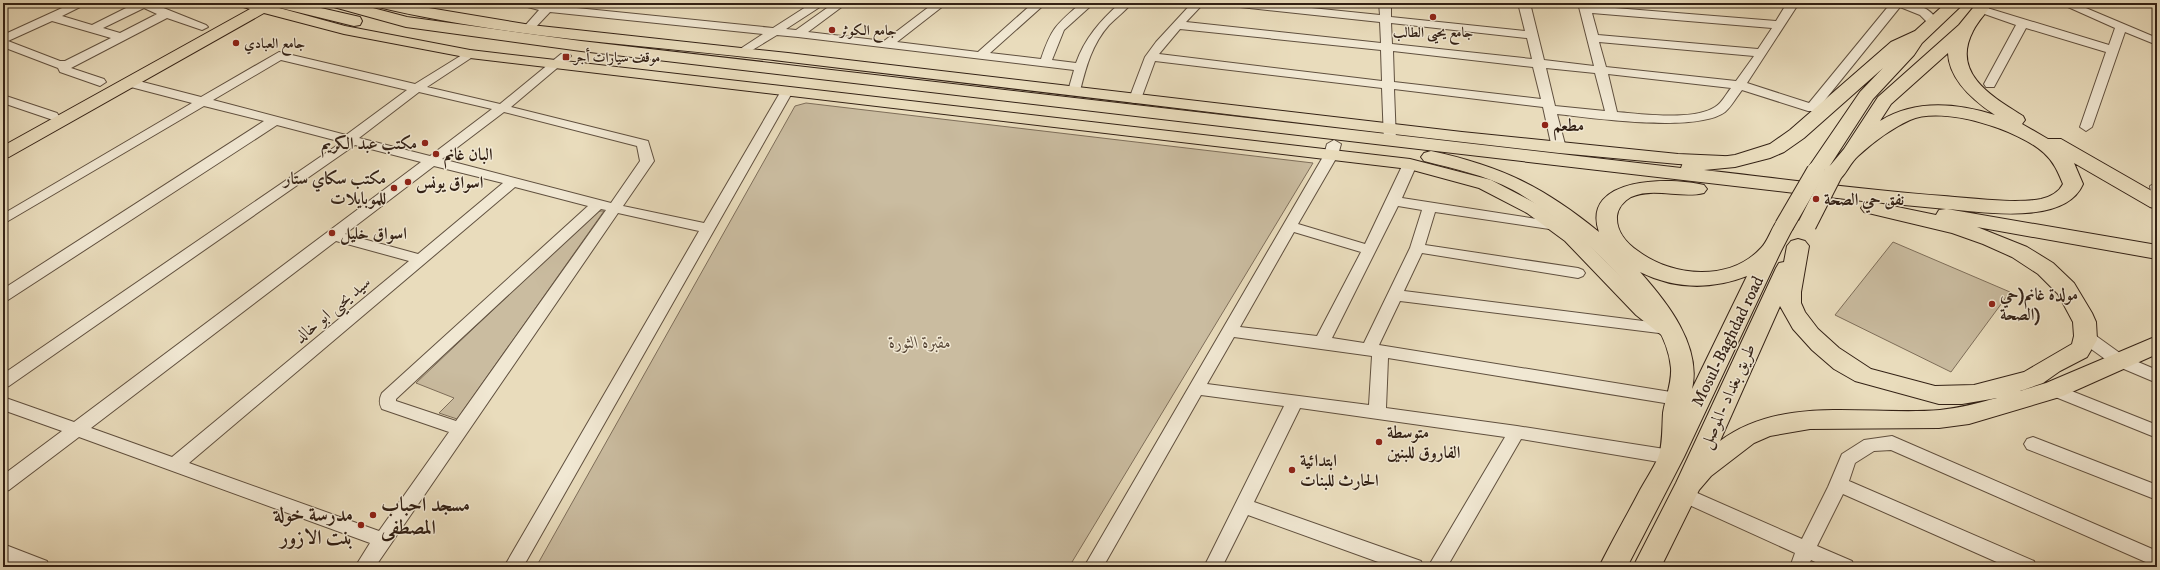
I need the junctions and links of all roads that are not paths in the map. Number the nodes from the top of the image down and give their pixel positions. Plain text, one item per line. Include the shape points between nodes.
1 (82, 3) edge
2 (279, 3) edge
3 (379, 3) edge
4 (524, 3) edge
5 (820, 3) edge
6 (841, 3) edge
7 (941, 3) edge
8 (1040, 3) edge
9 (1088, 3) edge
10 (1126, 3) edge
11 (1198, 3) edge
12 (1231, 3) edge
13 (1385, 3) edge
14 (1522, 3) edge
15 (1794, 3) edge
16 (1898, 3) edge
17 (1956, 3) edge
18 (2065, 3) edge
19 (143, 4) edge
20 (253, 5) edge
21 (551, 6) edge
22 (1585, 6) edge
23 (1983, 6) edge
24 (335, 10) edge
25 (166, 14) junction
26 (51, 17) junction
27 (305, 20) junction
28 (1385, 20) junction
29 (2023, 23) junction
30 (3, 25) edge
31 (1178, 25) junction
32 (1779, 25) junction
33 (202, 27) dead end
34 (2121, 27) junction
35 (529, 28) junction
36 (26, 29) junction
37 (93, 29) junction
38 (1965, 29) junction
39 (1927, 30) junction
40 (461, 31) junction
41 (777, 32) junction
42 (798, 34) junction
43 (1532, 35) junction
44 (121, 37) junction
45 (1593, 38) junction
46 (3, 39) edge
47 (446, 41) junction
48 (2157, 42) edge
49 (3, 43) edge
50 (887, 44) junction
51 (1386, 47) junction
52 (2113, 50) junction
53 (744, 52) junction
54 (1761, 53) junction
55 (470, 54) junction
56 (981, 55) junction
57 (1151, 57) junction
58 (560, 60) junction
59 (1046, 62) junction
60 (1539, 64) junction
61 (62, 66) junction
62 (1080, 67) junction
63 (1601, 70) junction
64 (100, 82) dead end
65 (800, 82) junction
66 (130, 83) junction
67 (1990, 84) dead end
68 (1388, 85) junction
69 (1740, 85) junction
70 (416, 89) junction
71 (1074, 91) junction
72 (3, 99) edge
73 (1135, 99) junction
74 (203, 101) junction
75 (1549, 107) junction
76 (502, 108) junction
77 (53, 116) junction
78 (1612, 116) junction
79 (275, 120) junction
80 (2086, 127) dead end
81 (1390, 135) junction
82 (351, 139) junction
83 (3, 144) edge
84 (1559, 148) junction
85 (1333, 150) junction
86 (1851, 152) junction
87 (3, 153) edge
88 (1410, 159) junction
89 (433, 160) junction
90 (1735, 161) junction
91 (1624, 167) junction
92 (1824, 172) junction
93 (514, 181) junction
94 (1732, 191) junction
95 (1883, 197) junction
96 (1394, 201) junction
97 (2157, 203) edge
98 (598, 204) junction
99 (1847, 204) junction
100 (1430, 207) junction
101 (614, 208) junction
102 (3, 220) edge
103 (1290, 226) junction
104 (1556, 226) junction
105 (708, 228) junction
106 (1796, 232) junction
107 (334, 236) junction
108 (2157, 242) edge
109 (1417, 248) junction
110 (1369, 250) junction
111 (1770, 251) junction
112 (2157, 252) edge
113 (420, 259) junction
114 (1578, 273) dead end
115 (1395, 295) junction
116 (3, 296) edge
117 (1229, 331) junction
118 (1671, 332) junction
119 (2086, 336) junction
120 (1322, 342) junction
121 (2157, 344) edge
122 (1374, 351) junction
123 (2118, 360) junction
124 (2157, 377) edge
125 (3, 382) edge
126 (1196, 388) junction
127 (2054, 390) junction
128 (1677, 400) junction
129 (3, 403) edge
130 (1294, 403) junction
131 (1377, 413) junction
132 (460, 429) junction
133 (76, 431) junction
134 (1517, 432) junction
135 (2157, 432) edge
136 (2033, 444) dead end
137 (1671, 457) junction
138 (173, 466) junction
139 (1838, 484) junction
140 (3, 485) edge
141 (1685, 488) junction
142 (2157, 493) edge
143 (1243, 506) junction
144 (382, 540) junction
145 (1806, 549) junction
146 (3, 552) edge
147 (2157, 559) edge
148 (40, 567) edge
149 (364, 567) edge
150 (513, 567) edge
151 (1093, 567) edge
152 (1212, 567) edge
153 (1414, 567) edge
154 (1437, 567) edge
155 (1613, 567) edge
156 (1647, 567) edge
157 (1799, 567) edge
158 (1845, 567) edge
159 (2028, 567) edge

1 - 26 street
2 - 24 highway
3 - 35 main road via 424,13
4 - 21 street
5 - 41 street
6 - 42 street
7 - 50 street
8 - 56 street
9 - 59 street via 1059,28
10 - 62 street via 1095,32
11 - 31 street
12 - 28 street
13 - 28 street
14 - 43 street
15 - 32 street
16 - 39 street via 1924,13 1931,20
16 - 69 street via 1812,108
17 - 39 highway
18 - 34 street
19 - 25 street
19 - 37 street
20 - 27 main road
20 - 66 main road
20 - 77 main road
21 - 35 street
21 - 41 street
22 - 32 street
22 - 45 street
23 - 29 street
23 - 38 highway, Mosul-Baghdad road
24 - 27 highway
24 - 40 highway
24 - 47 highway via 396,32
25 - 33 street
25 - 44 street
26 - 36 street
26 - 37 street
27 - 55 main road via 372,36
28 - 43 street
28 - 51 street
29 - 52 street
29 - 67 street
30 - 36 street
31 - 51 street
31 - 57 street
32 - 54 street
34 - 48 street
34 - 52 street
35 - 53 main road
36 - 46 street
37 - 44 street
38 - 86 highway, Mosul-Baghdad road via 1884,101
38 - 97 highway via 1958,49 1958,62 1967,79 1984,97 2024,125
39 - 90 highway via 1897,46 1788,142 1763,154
39 - 92 highway via 1866,96
40 - 47 highway
40 - 65 highway
41 - 42 street
41 - 53 street
42 - 50 street
43 - 60 street
44 - 61 street
45 - 54 street
45 - 63 street
47 - 58 highway
49 - 61 street
50 - 56 street
51 - 60 street
51 - 68 street
52 - 80 street
53 - 71 main road
54 - 69 street
55 - 58 main road
55 - 70 street
56 - 59 street
57 - 68 street
57 - 73 street
58 - 65 highway
58 - 76 street
59 - 62 street
60 - 63 street
60 - 75 street
61 - 64 street
62 - 71 street
63 - 69 street
63 - 78 street
65 - 81 highway
65 - 85 highway via 1097,124
65 - 105 street
66 - 74 street
66 - 87 main road
68 - 75 street
68 - 81 street
69 - 78 street via 1720,110 1710,115 1684,118
70 - 74 street via 279,56
70 - 76 street
70 - 82 street
71 - 73 main road
72 - 77 street
73 - 81 main road
74 - 79 street
74 - 102 street
75 - 78 street
75 - 84 street
76 - 89 street
76 - 101 street via 643,144 647,160
77 - 83 main road
79 - 82 street
79 - 116 street
81 - 84 main road
81 - 91 highway
82 - 89 street
82 - 125 street
84 - 90 main road via 1678,159
85 - 88 highway
85 - 103 street
86 - 92 highway, Mosul-Baghdad road
86 - 95 highway via 1908,114 1928,110 1960,111 1997,121 2031,136 2060,157 2069,170 2073,184 2061,198 2028,206
88 - 94 highway
88 - 96 street
88 - 104 main road via 1485,184 1533,209
88 - 118 highway via 1464,165 1499,176 1555,206 1623,268 1654,304
89 - 93 street
89 - 107 street
90 - 91 highway via 1694,166
91 - 95 highway
92 - 106 highway, Mosul-Baghdad road, bridge
93 - 98 street
93 - 113 street, سيد يحيى ابو خالد
94 - 99 highway
94 - 111 highway via 1660,188 1625,193 1610,206 1607,226 1610,236 1626,255 1653,270 1683,278 1713,278 1742,271
95 - 108 highway via 2048,222
96 - 100 street
96 - 110 street
98 - 101 street
98 - 132 street via 388,397 388,405
99 - 112 highway via 1981,221
99 - 119 highway via 1958,227 2020,253 2065,285 2075,299 2087,327
100 - 104 street
100 - 109 street
101 - 105 street
101 - 132 street
103 - 110 street
103 - 117 street
104 - 118 main road via 1571,237 1643,310
105 - 150 street
106 - 111 highway, Mosul-Baghdad road
106 - 119 highway via 1789,301 1796,318 1809,335 1829,353 1862,374 1938,395 1968,394 2033,377 2080,350
106 - 141 highway, طريق بغداد -الموصل via 1755,335
107 - 113 street
107 - 133 street
109 - 114 street
109 - 115 street
110 - 120 street
111 - 137 highway, Mosul-Baghdad road
113 - 138 street, سيد يحيى ابو خالد
115 - 118 street
115 - 122 street
117 - 120 street
117 - 126 street
118 - 128 highway via 1683,368
119 - 123 street
120 - 122 street
121 - 123 highway
122 - 128 street
122 - 131 street
123 - 124 street
123 - 127 highway
126 - 130 street
126 - 151 street
127 - 135 street
127 - 141 highway via 1969,415 1939,419 1810,420 1766,427 1745,436 1702,469
128 - 137 highway
129 - 133 street
130 - 131 street
130 - 143 street
131 - 134 street
132 - 144 street
133 - 138 street
133 - 140 street
134 - 137 street
134 - 154 street
136 - 142 street
137 - 155 highway, Mosul-Baghdad road
138 - 144 street
139 - 145 street
139 - 147 street via 1848,459 1870,445 1892,443
139 - 159 street
141 - 145 street
141 - 156 highway, طريق بغداد -الموصل
143 - 152 street
143 - 153 street
144 - 149 street
145 - 157 street
145 - 158 street
146 - 148 street

